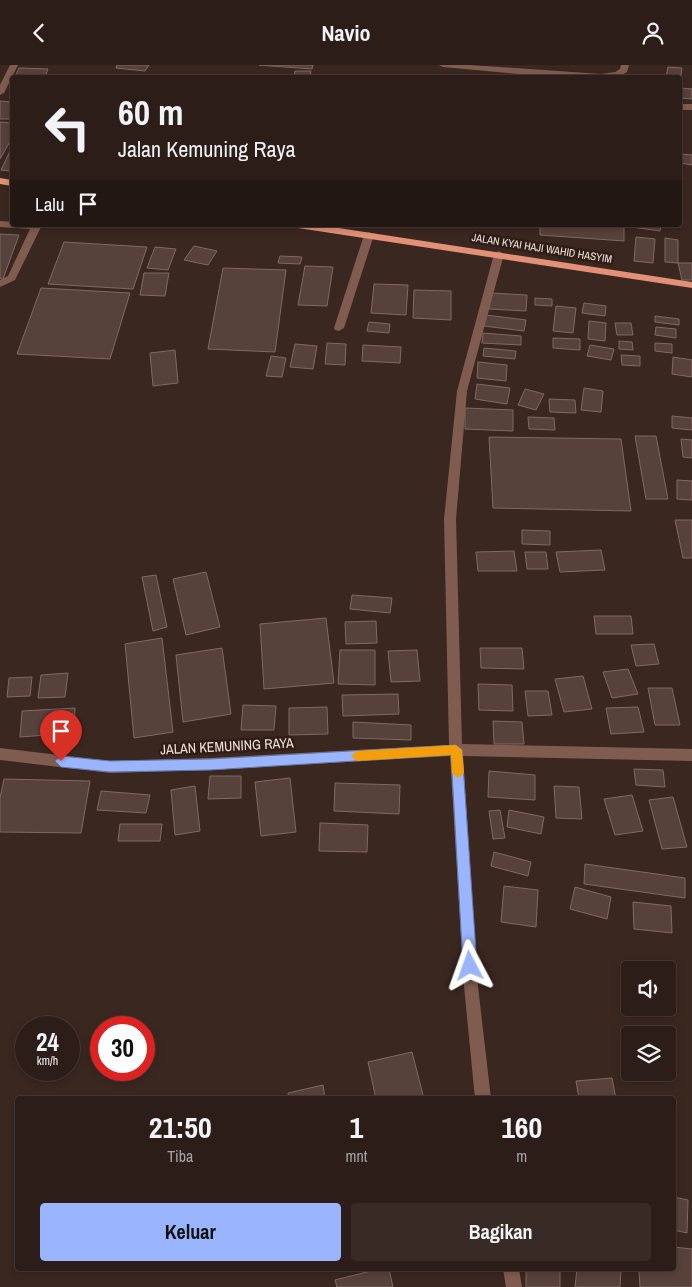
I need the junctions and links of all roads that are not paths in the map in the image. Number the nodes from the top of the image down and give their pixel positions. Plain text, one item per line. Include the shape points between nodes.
1 (14, 65) edge
2 (443, 65) edge
3 (624, 65) edge
4 (532, 75) edge
5 (0, 93) edge
6 (37, 227) edge
7 (312, 227) edge
8 (369, 235) junction
9 (499, 254) junction
10 (0, 284) edge
11 (692, 285) edge
12 (339, 328) dead end
13 (456, 750) junction
14 (0, 754) edge
15 (692, 755) edge
16 (483, 1096) edge
17 (511, 1271) edge
18 (514, 1287) edge

1 - 5 street
2 - 4 street
3 - 4 street via 624,70 610,75
6 - 10 street via 12,278
7 - 8 highway, JALAN KYAI HAJI WAHID HASYIM
8 - 9 highway, JALAN KYAI HAJI WAHID HASYIM
8 - 12 street
9 - 11 highway, JALAN KYAI HAJI WAHID HASYIM
9 - 13 street via 462,391 450,519
13 - 14 street, JALAN KEMUNING RAYA via 210,765 110,767
13 - 15 street, JALAN KEMUNING RAYA
13 - 16 street via 471,986
17 - 18 street

